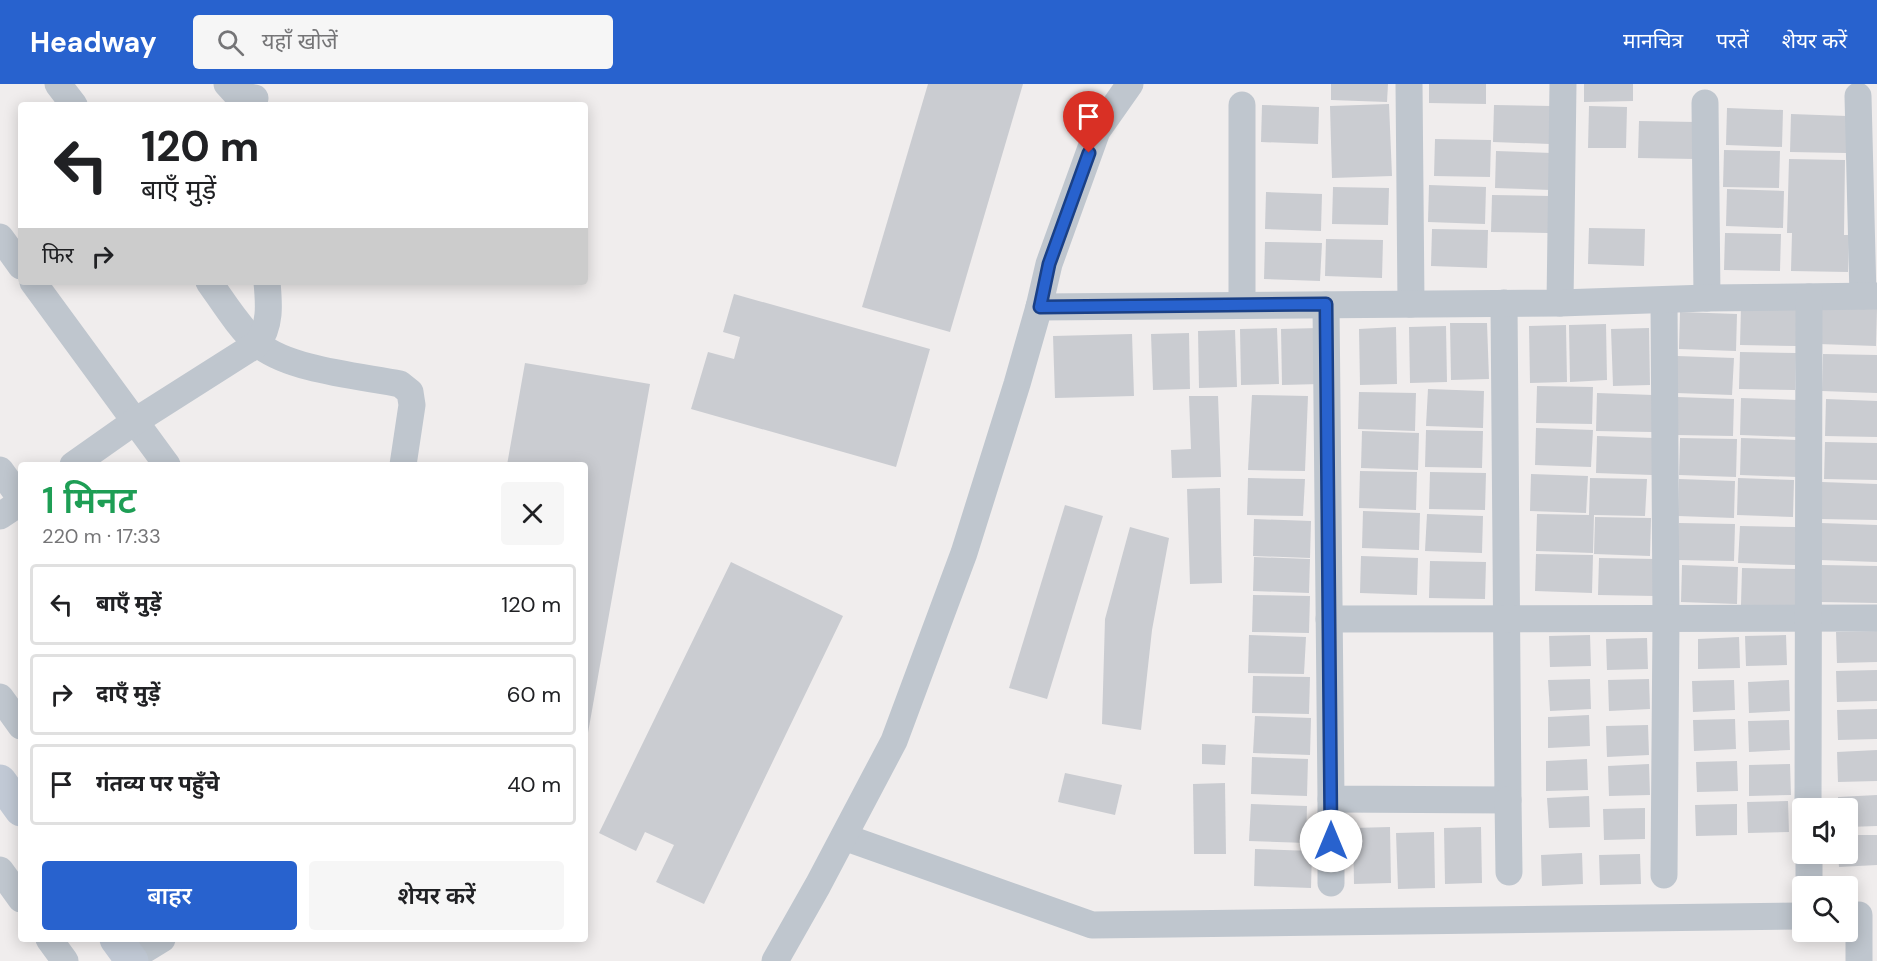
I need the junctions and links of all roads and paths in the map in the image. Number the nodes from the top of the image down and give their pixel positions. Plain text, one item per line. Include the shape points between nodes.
1 (58, 84) edge
2 (227, 84) edge
3 (1130, 84) edge
4 (1409, 84) edge
5 (1563, 84) edge
6 (255, 96) edge
7 (1858, 96) dead end
8 (72, 102) edge
9 (1705, 104) dead end
10 (1242, 105) dead end
11 (0, 237) edge
12 (18, 262) edge
13 (35, 285) edge
14 (211, 285) edge
15 (267, 285) edge
16 (1870, 296) edge
17 (1809, 297) junction
18 (1707, 298) junction
19 (1664, 300) junction
20 (1504, 303) junction
21 (1560, 303) junction
22 (1326, 304) junction
23 (1411, 304) junction
24 (1242, 305) junction
25 (1040, 307) junction
26 (257, 344) junction
27 (134, 422) junction
28 (77, 462) edge
29 (165, 462) edge
30 (403, 462) edge
31 (0, 470) edge
32 (18, 496) edge
33 (18, 502) edge
34 (0, 516) edge
35 (1877, 618) edge
36 (1329, 619) junction
37 (1808, 619) junction
38 (1507, 620) junction
39 (1666, 620) junction
40 (0, 697) edge
41 (18, 722) edge
42 (0, 781) edge
43 (1808, 798) edge
44 (1331, 799) junction
45 (1508, 800) junction
46 (18, 806) edge
47 (844, 837) junction
48 (0, 870) edge
49 (1509, 872) dead end
50 (1664, 875) dead end
51 (1331, 883) dead end
52 (18, 895) edge
53 (1861, 915) edge
54 (1792, 916) edge
55 (51, 942) edge
56 (155, 942) edge
57 (126, 955) edge
58 (65, 961) edge
59 (776, 961) edge
60 (1859, 961) edge

1 - 8 street
2 - 6 street via 237,94
3 - 25 street via 1097,131 1049,264
4 - 23 street
5 - 21 street
7 - 16 street
9 - 18 street
10 - 24 street
11 - 12 street
13 - 27 street
14 - 26 street
15 - 26 street via 268,320 265,334
16 - 17 street
17 - 18 street
17 - 37 street
18 - 19 street
19 - 21 street
19 - 39 street
20 - 21 street
20 - 23 street
20 - 38 street
22 - 23 street
22 - 24 street
22 - 36 street
24 - 25 street
25 - 47 street via 956,575 894,741
26 - 27 street
26 - 30 street via 307,366 400,384 410,392 412,405
27 - 28 street
27 - 29 street
31 - 32 street
33 - 34 street
35 - 37 street
36 - 38 street
36 - 44 street
37 - 39 street
37 - 43 street
38 - 39 street
38 - 45 street
39 - 50 street
40 - 41 street
42 - 46 street
44 - 45 street
44 - 51 street
45 - 49 street
47 - 54 street via 1092,925
47 - 59 street
48 - 52 street
53 - 60 street
55 - 58 street
56 - 57 street

